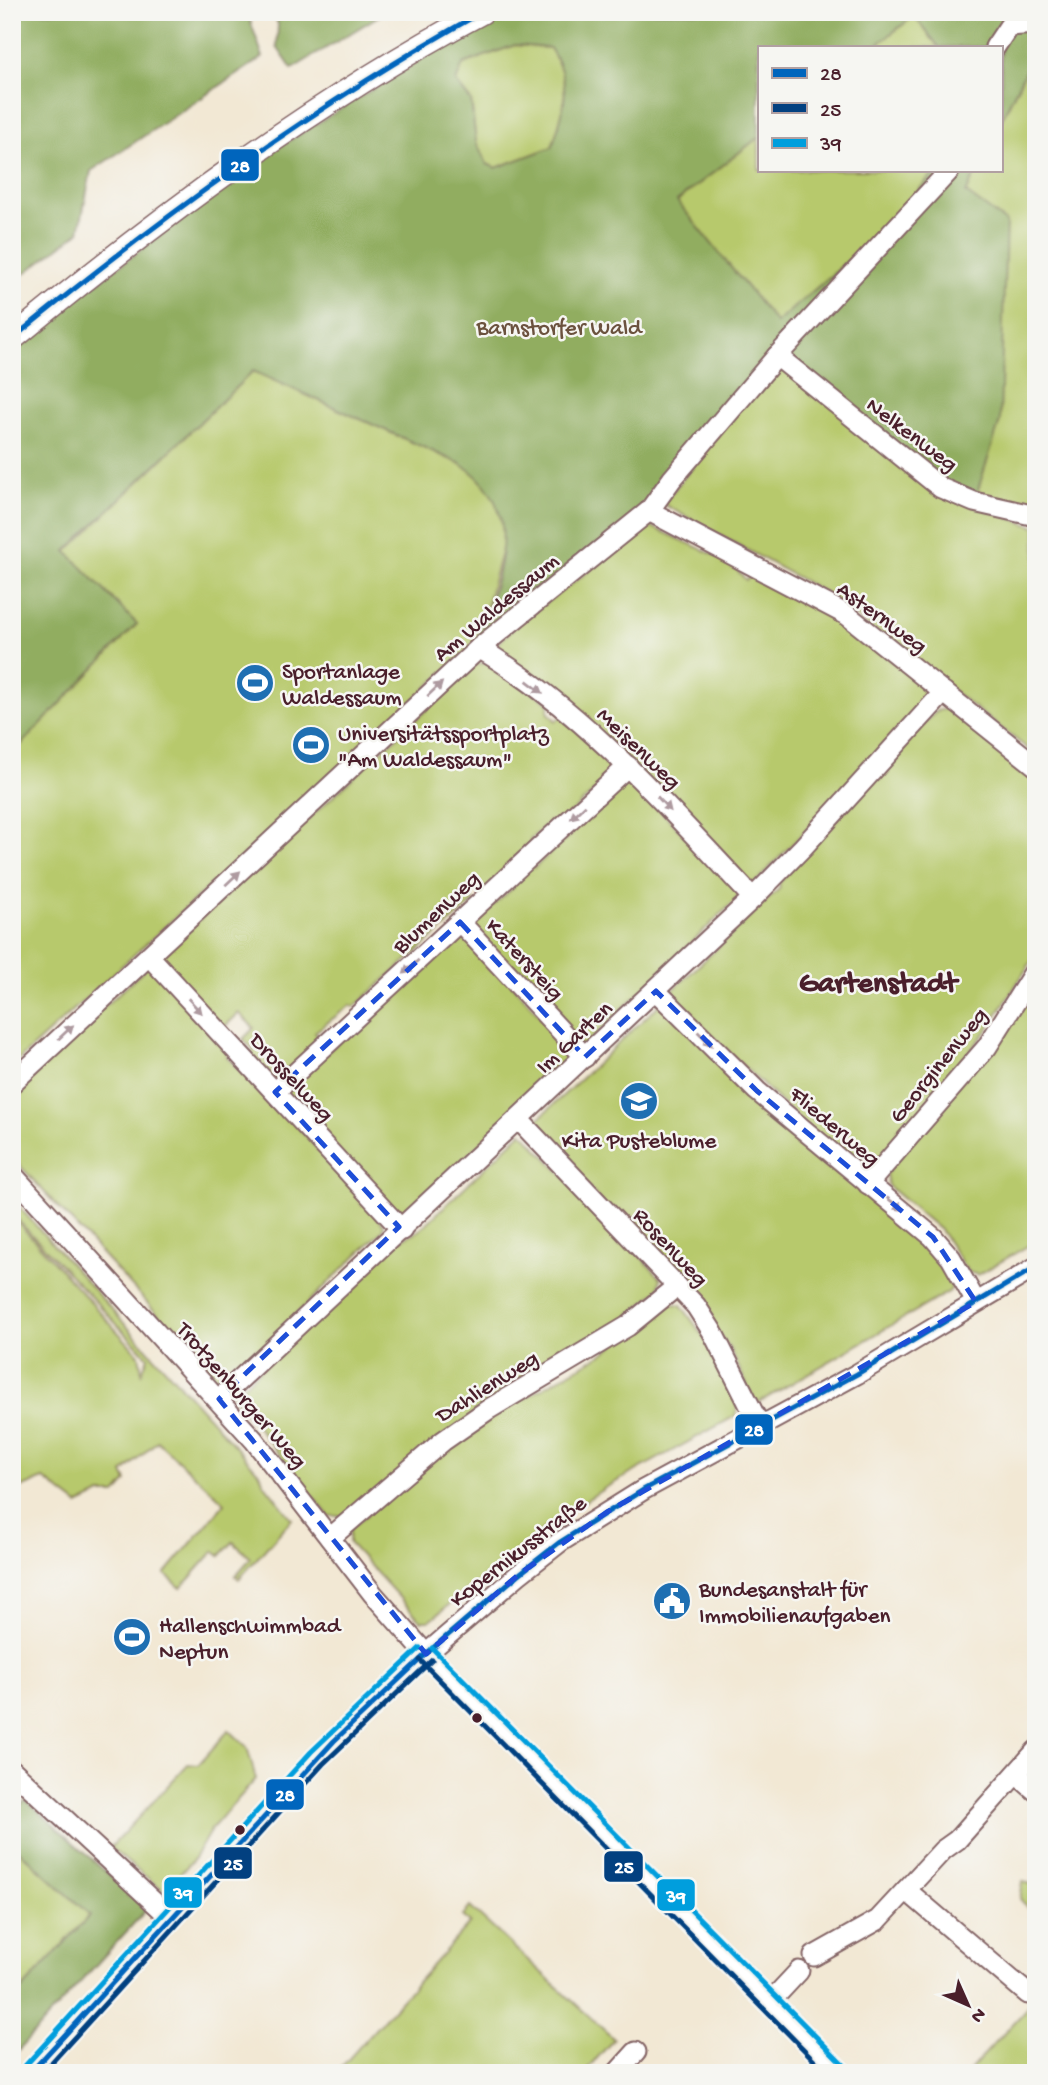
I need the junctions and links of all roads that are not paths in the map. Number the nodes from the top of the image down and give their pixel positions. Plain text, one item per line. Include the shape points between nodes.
1 (482, 12) edge
2 (1036, 24) edge
3 (996, 46) edge
4 (948, 172) edge
5 (12, 339) edge
6 (777, 356) junction
7 (649, 511) junction
8 (1036, 516) edge
9 (479, 648) junction
10 (944, 692) junction
11 (628, 766) junction
12 (1036, 766) edge
13 (752, 898) junction
14 (460, 922) junction
15 (149, 956) junction
16 (1036, 969) edge
17 (656, 991) junction
18 (586, 1057) junction
19 (12, 1083) edge
20 (275, 1092) junction
21 (519, 1120) junction
22 (12, 1174) edge
23 (868, 1184) junction
24 (402, 1230) junction
25 (1034, 1271) edge
26 (677, 1286) junction
27 (976, 1302) junction
28 (219, 1399) junction
29 (760, 1426) junction
30 (330, 1538) junction
31 (426, 1654) junction
32 (1036, 1751) edge
33 (12, 1770) edge
34 (1016, 1774) junction
35 (1036, 1791) edge
36 (906, 1890) junction
37 (171, 1919) junction
38 (814, 1956) dead end
39 (799, 1971) dead end
40 (1028, 1994) dead end
41 (770, 2002) junction
42 (636, 2052) dead end
43 (30, 2073) edge
44 (617, 2073) edge
45 (840, 2073) edge

1 - 5 main road via 260,150
2 - 3 street via 1009,26
4 - 6 street, Am Waldessaum
6 - 7 street, Am Waldessaum
6 - 8 street, Nelkenweg via 941,488 975,502
7 - 9 street, Am Waldessaum
7 - 10 street, Asternweg via 847,615
9 -> 11 street, Meisenweg via 556,703
15 -> 9 street, Am Waldessaum
10 - 12 street, Asternweg
10 - 13 street, Im Garten
11 -> 13 street, Meisenweg
11 -> 14 street, Blumenweg
13 - 17 street, Im Garten
14 - 18 street, Katersteig
14 -> 20 street, Blumenweg
19 -> 15 street, Am Waldessaum
15 -> 20 street, Drosselweg
16 - 23 street, Georginenweg via 987,1047
17 - 18 street, Im Garten
17 -> 23 street, Fliederweg via 757,1091
18 - 21 street, Im Garten
20 - 24 street, Drosselweg
21 - 24 street, Im Garten
21 - 26 street, Rosenweg
22 - 28 street, Trotzenburger Weg
23 -> 27 street, Fliederweg via 933,1237
24 - 28 street, Im Garten via 390,1236
25 - 27 street, Kopernikusstraße
26 - 29 street, Rosenweg via 712,1331
26 - 30 street, Dahlienweg via 628,1326 443,1441
27 - 29 street, Kopernikusstraße
28 - 30 street, Trotzenburger Weg
29 - 31 street, Kopernikusstraße via 560,1542
30 - 31 street, Trotzenburger Weg
31 - 37 street, Kopernikusstraße via 334,1741
31 - 41 street, Trotzenburger Weg
32 - 34 street
33 - 37 street
34 - 35 street
34 - 36 street
36 - 38 street via 878,1920
36 - 40 street
37 - 43 street, Kopernikusstraße
39 - 41 street
41 - 45 street, Trotzenburger Weg
42 - 44 street

